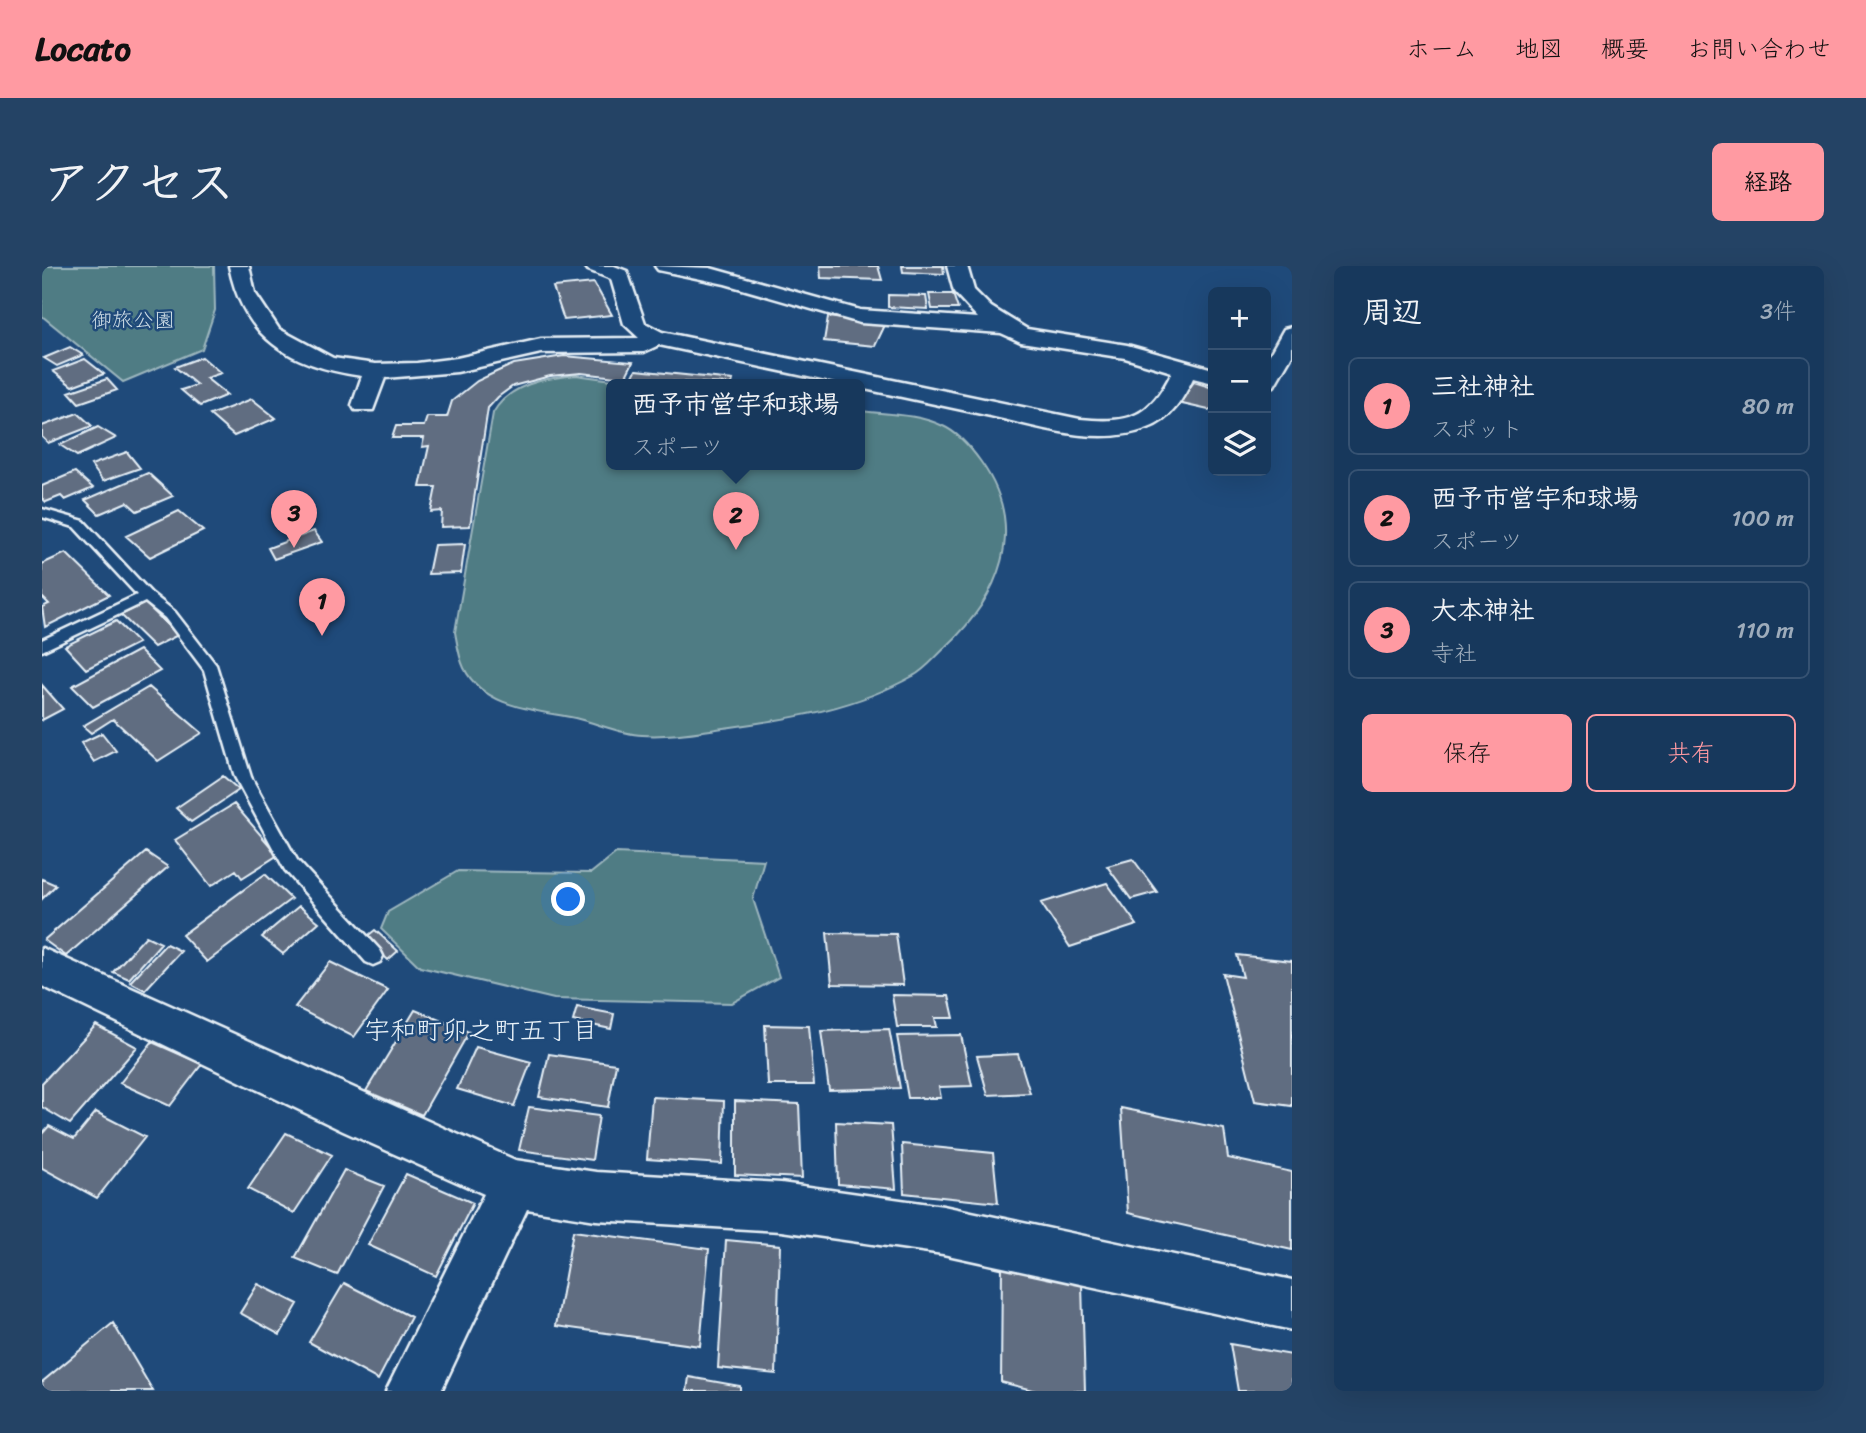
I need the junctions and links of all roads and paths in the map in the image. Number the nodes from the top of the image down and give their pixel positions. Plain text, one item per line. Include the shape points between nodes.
1 (239, 266) edge
2 (595, 266) edge
3 (665, 266) edge
4 (957, 266) edge
5 (1002, 326) junction
6 (1292, 334) edge
7 (655, 337) junction
8 (1185, 369) junction
9 (375, 372) junction
10 (1271, 372) edge
11 (1208, 375) edge
12 (851, 379) edge
13 (865, 382) edge
14 (364, 405) dead end
15 (42, 513) edge
16 (146, 596) junction
17 (42, 646) edge
18 (373, 956) dead end
19 (42, 966) edge
20 (514, 1183) junction
21 (1292, 1305) edge
22 (413, 1391) edge

1 - 9 street via 245,293 271,334 327,364
2 - 7 street via 620,275 635,324
3 - 5 street via 708,271 844,312
4 - 5 street via 964,292
5 - 8 street via 1021,335 1127,352
6 - 10 street
7 - 9 street via 644,345 541,346 457,365
7 - 12 street
8 - 11 street
8 - 13 street via 1164,408 1138,423 1112,429 1052,422
9 - 14 street
15 - 16 lane via 79,524
16 - 17 lane
16 - 18 lane via 170,615 211,669 243,777 291,864
19 - 20 street
20 - 21 street via 596,1196 781,1207 943,1230
20 - 22 street

